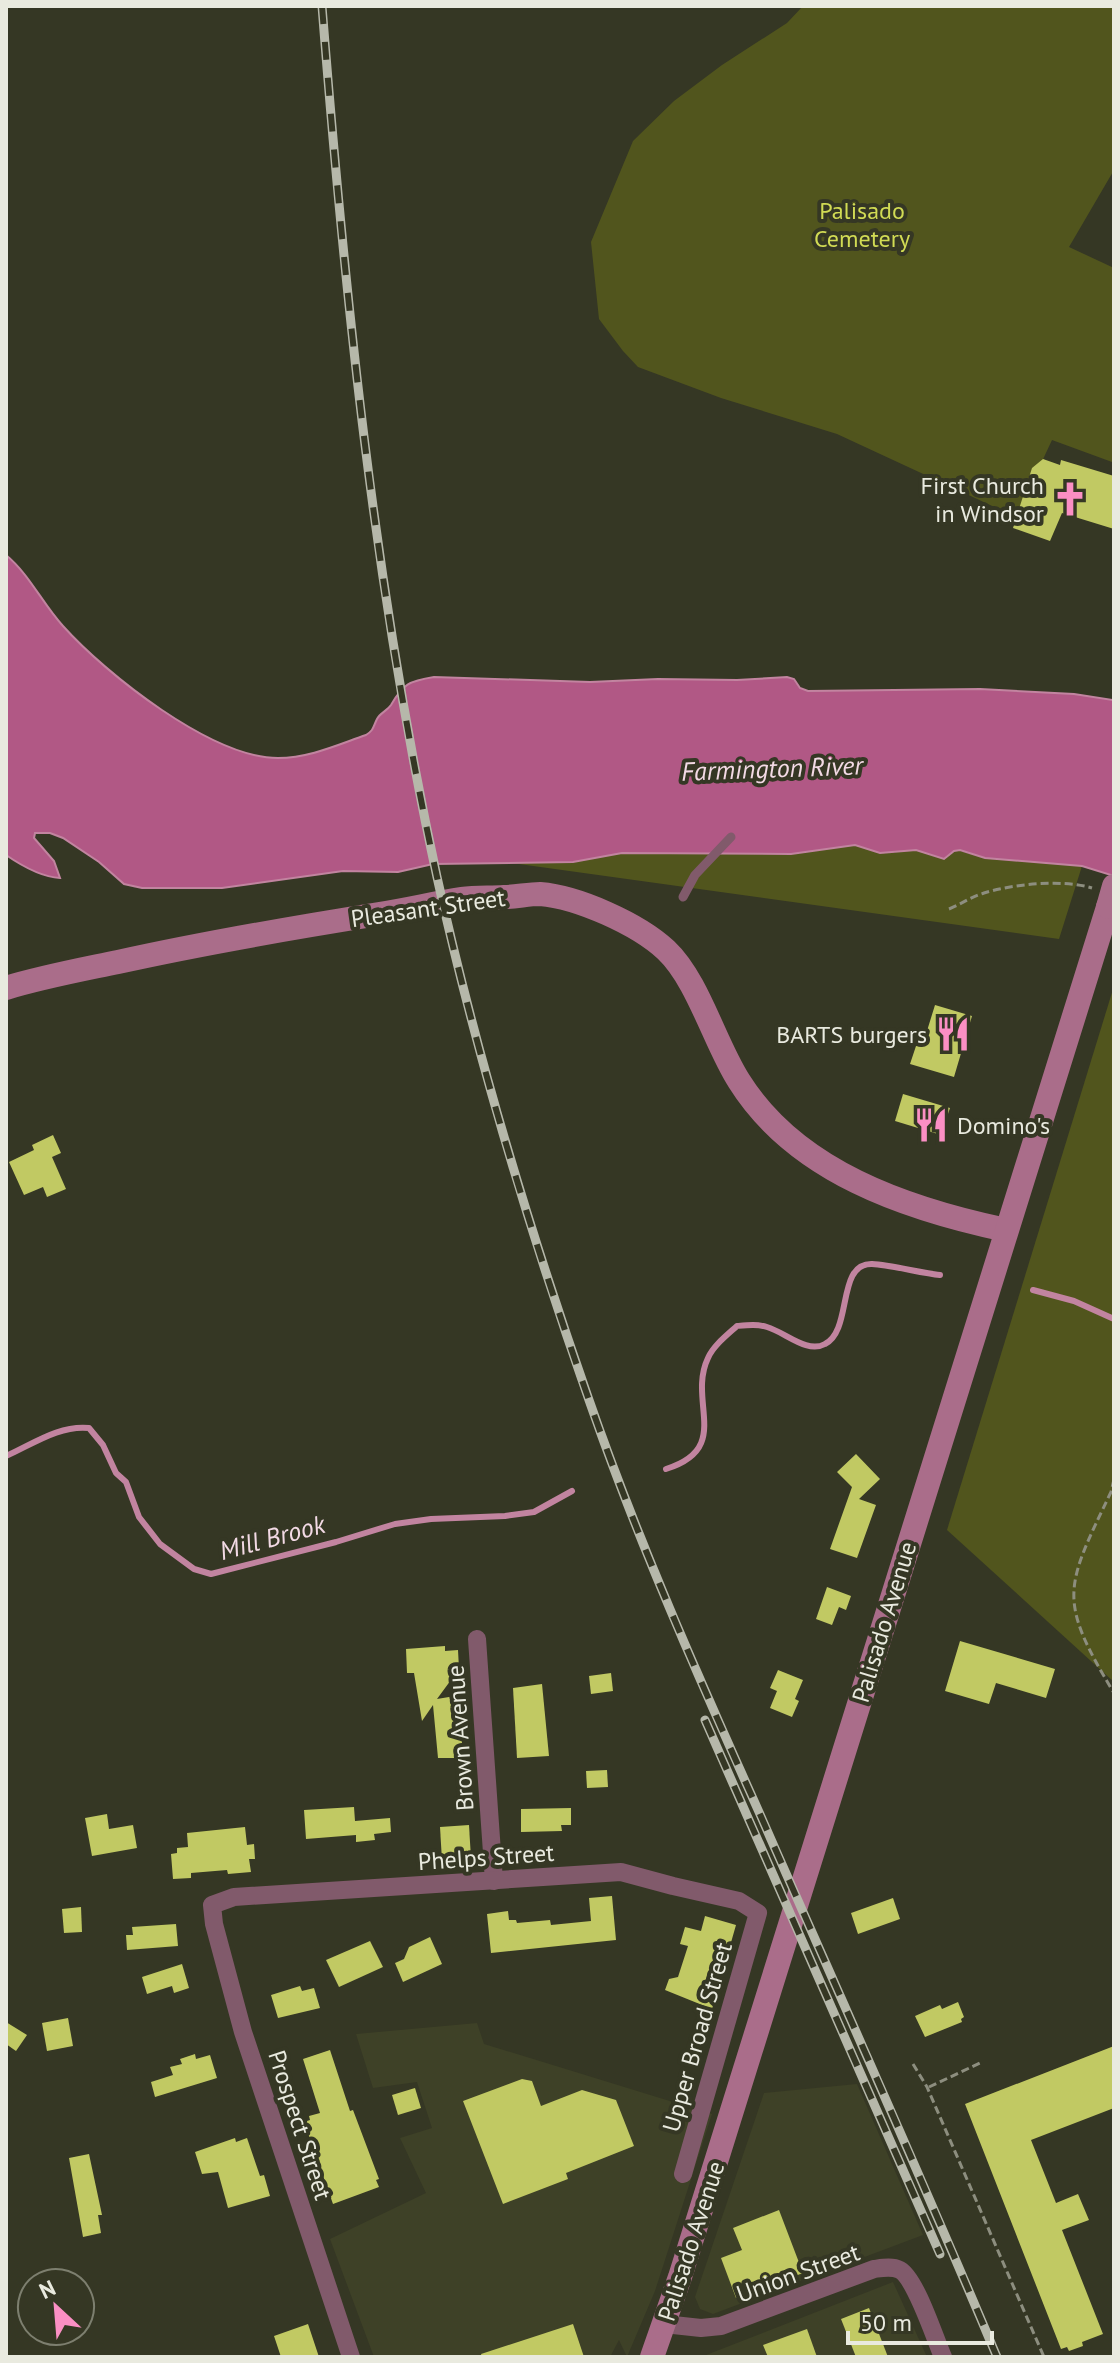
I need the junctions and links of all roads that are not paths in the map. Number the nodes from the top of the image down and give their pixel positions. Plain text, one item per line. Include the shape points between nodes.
1 (731, 837) dead end
2 (1107, 895) edge
3 (683, 897) dead end
4 (6, 988) edge
5 (1006, 1230) junction
6 (477, 1639) dead end
7 (494, 1881) junction
8 (212, 1905) joint
9 (758, 1913) joint
10 (683, 2174) dead end
11 (664, 2324) junction
12 (351, 2357) edge
13 (652, 2357) edge
14 (943, 2357) edge

1 - 3 lane via 695,875
2 - 5 main road, Palisado Avenue
4 - 5 main road, Pleasant Street via 182,948 465,898 561,898 623,922 666,950 686,977 739,1082 798,1145 836,1172 873,1189
5 - 11 main road, Palisado Avenue
6 - 7 street, Brown Avenue
7 - 8 street, Phelps Street via 234,1897
7 - 9 street, Phelps Street via 621,1872 739,1901
8 - 12 street, Prospect Street via 243,2032
9 - 10 street, Upper Broad Street
11 - 13 main road, Palisado Avenue
11 - 14 street, Union Street via 721,2326 887,2267 900,2270 910,2281

